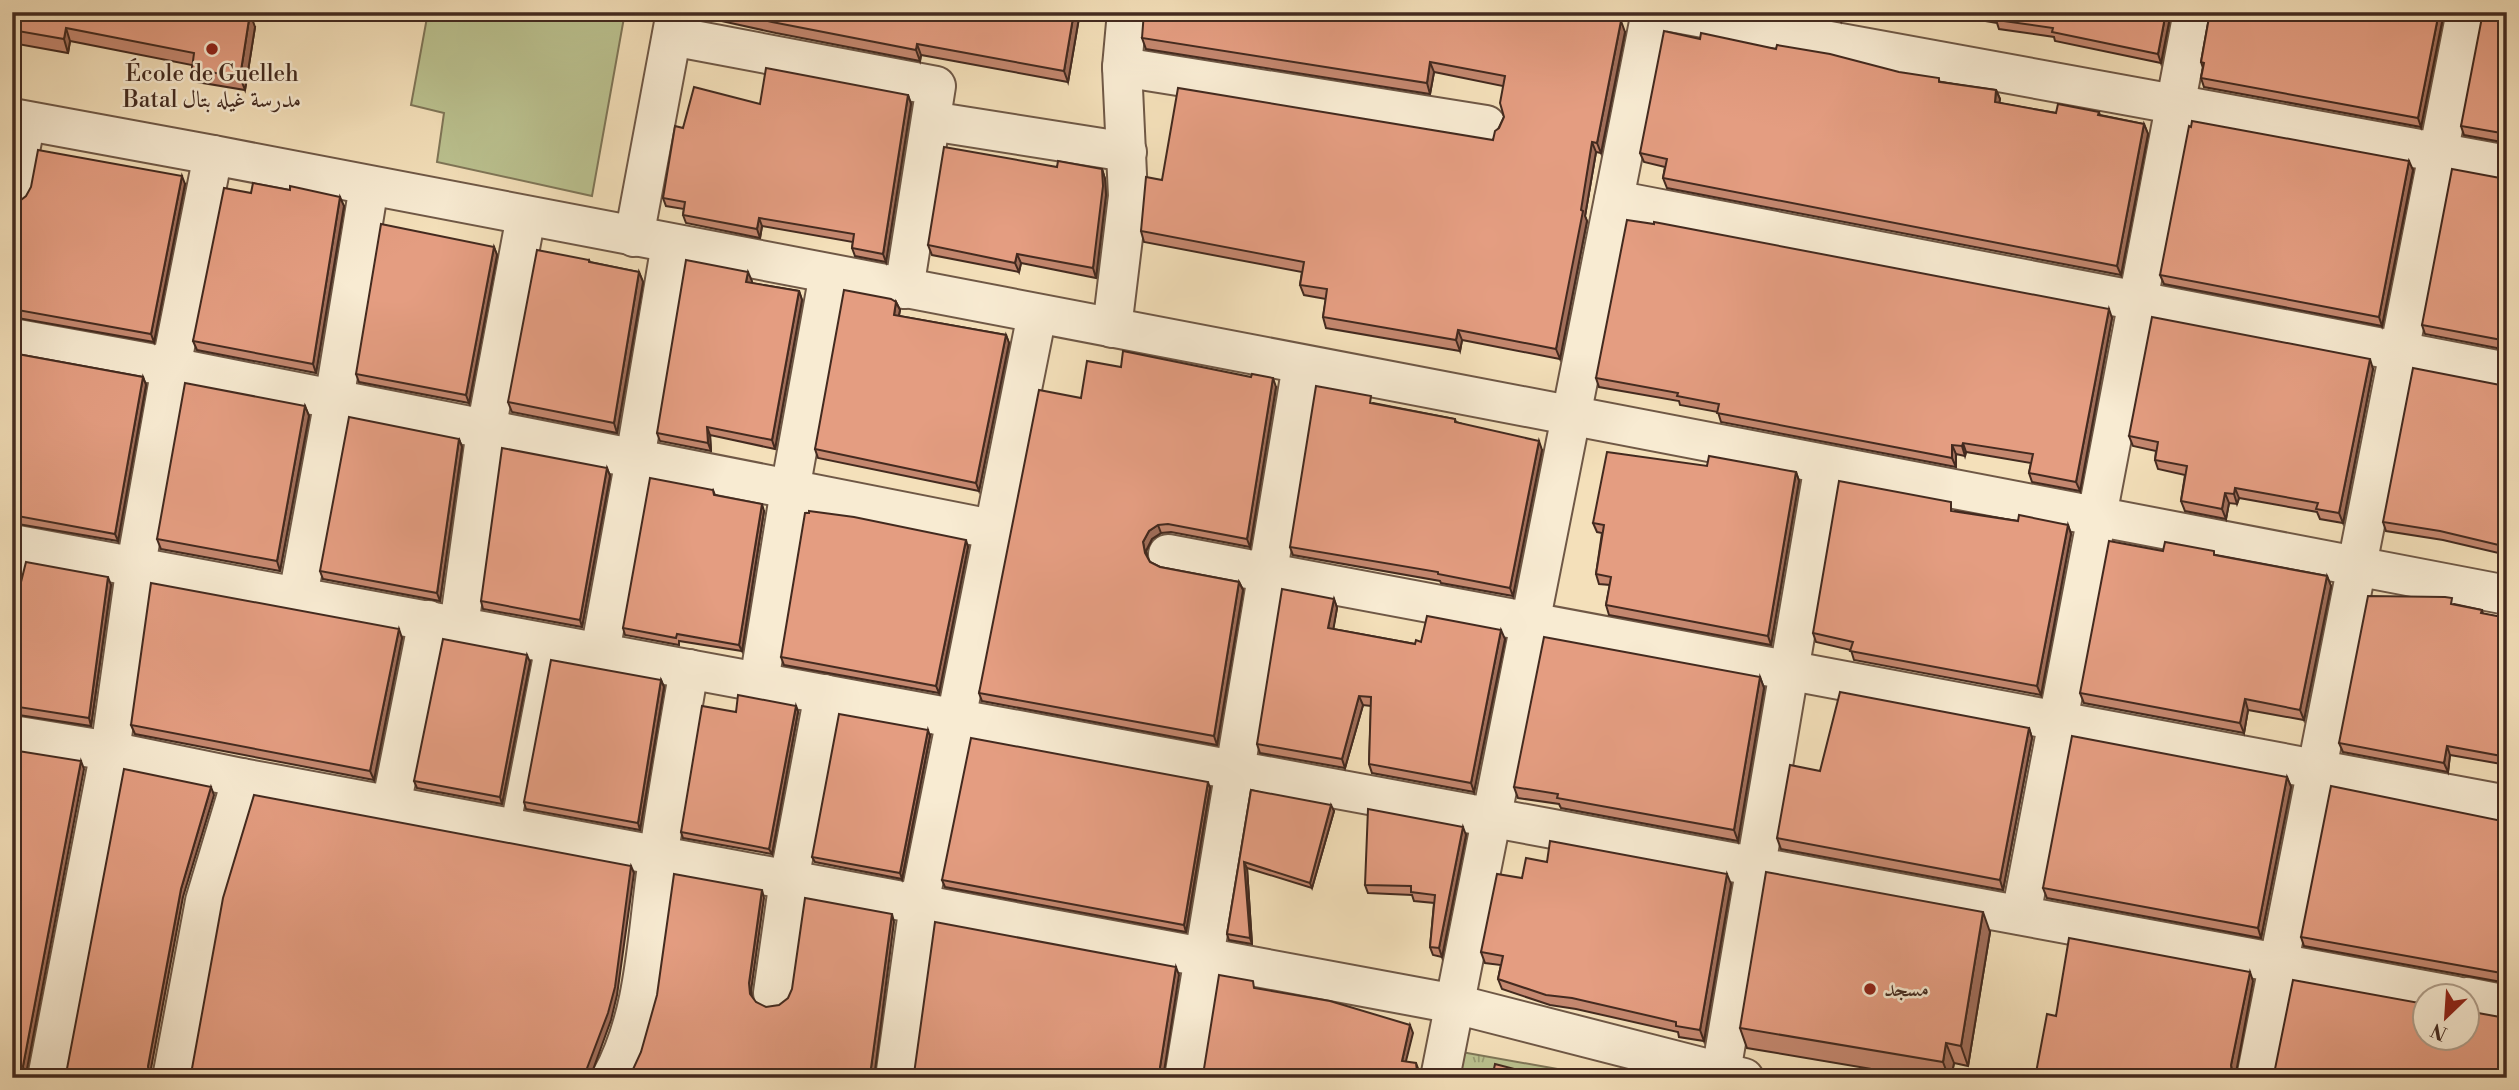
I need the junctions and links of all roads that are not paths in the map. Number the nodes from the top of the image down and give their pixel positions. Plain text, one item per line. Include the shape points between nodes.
1 (1127, 12) edge
2 (1651, 12) edge
3 (1671, 12) edge
4 (2193, 12) edge
5 (2466, 12) edge
6 (674, 24) edge
7 (1122, 67) junction
8 (2176, 104) junction
9 (19, 119) edge
10 (931, 121) junction
11 (1486, 125) dead end
12 (1127, 152) junction
13 (2438, 152) junction
14 (213, 155) junction
15 (2507, 165) edge
16 (369, 186) junction
17 (12, 190) edge
18 (1614, 200) junction
19 (526, 216) junction
20 (652, 240) junction
21 (829, 274) junction
22 (904, 289) junction
23 (2139, 301) junction
24 (1037, 314) junction
25 (1112, 328) junction
26 (12, 338) edge
27 (2398, 351) junction
28 (1302, 365) junction
29 (171, 367) junction
30 (2507, 372) edge
31 (334, 400) junction
32 (1571, 416) junction
33 (486, 430) junction
34 (635, 459) junction
35 (1824, 465) junction
36 (790, 490) junction
37 (2097, 517) junction
38 (992, 528) junction
39 (17, 545) edge
40 (1168, 554) dead end
41 (136, 565) junction
42 (2357, 566) junction
43 (1268, 573) junction
44 (12, 590) edge
45 (2507, 595) edge
46 (298, 596) junction
47 (1530, 622) junction
48 (443, 623) junction
49 (546, 642) junction
50 (600, 652) junction
51 (689, 669) junction
52 (1790, 670) junction
53 (759, 682) junction
54 (824, 694) junction
55 (957, 718) junction
56 (2058, 721) junction
57 (12, 734) edge
58 (110, 751) junction
59 (1235, 769) junction
60 (2317, 769) junction
61 (242, 778) junction
62 (2507, 805) edge
63 (391, 806) junction
64 (1491, 817) junction
65 (510, 828) junction
66 (658, 856) junction
67 (1756, 866) junction
68 (789, 880) junction
69 (919, 904) junction
70 (2021, 915) junction
71 (1202, 957) junction
72 (2278, 963) junction
73 (2410, 987) edge
74 (773, 993) dead end
75 (2480, 1000) edge
76 (1455, 1004) junction
77 (2507, 1005) edge
78 (1733, 1075) edge
79 (47, 1078) edge
80 (172, 1078) edge
81 (611, 1078) edge
82 (895, 1078) edge
83 (1184, 1078) edge
84 (1440, 1078) edge
85 (2256, 1078) edge

1 - 7 street
2 - 18 street
3 - 8 street
4 - 8 street
5 - 13 street
6 - 10 street via 936,86
6 - 20 street
7 - 11 street
7 - 12 street
8 - 13 street
8 - 23 street
9 - 14 street
9 - 17 street
10 - 12 street
10 - 22 street
12 - 25 street via 1128,196
13 - 15 street
13 - 27 street
14 - 16 street
14 - 29 street
16 - 19 street
16 - 31 street
18 - 23 street
18 - 32 street
19 - 20 street
19 - 33 street
20 - 21 street
20 - 34 street
21 - 22 street
21 - 36 street
22 - 24 street
23 - 27 street
23 - 37 street
24 - 25 street
24 - 38 street
25 - 28 street
26 - 29 street
27 - 30 street
27 - 42 street
28 - 32 street
28 - 43 street
29 - 31 street
29 - 41 street
31 - 33 street
31 - 46 street
32 - 35 street
32 - 47 street
33 - 34 street
33 - 48 street
34 - 36 street
34 - 50 street
35 - 37 street
35 - 52 street
36 - 38 street
36 - 53 street
37 - 42 street
37 - 56 street
38 - 55 street
39 - 41 street
39 - 44 lane
40 - 43 street
41 - 46 street
41 - 58 street
42 - 45 street
42 - 60 street
43 - 47 street
43 - 59 street
46 - 48 street
47 - 52 street
47 - 64 street
48 - 49 street
48 - 63 street
49 - 50 street
49 - 65 lane
50 - 51 street
51 - 53 street
51 - 66 street
52 - 56 street
52 - 67 street
53 - 54 street
54 - 55 street
54 - 68 street
55 - 59 street
55 - 69 street
56 - 60 street
56 - 70 street
57 - 58 street
58 - 61 street
58 - 79 street
59 - 64 street
59 - 71 street
60 - 62 street
60 - 72 street
61 - 63 street
61 - 80 street via 205,901
63 - 65 street
64 - 67 street
64 - 76 street
65 - 66 street
66 - 68 street
66 - 81 street via 639,997 622,1058
67 - 70 street
67 - 78 street
68 - 69 street
68 - 74 street
69 - 71 street
69 - 82 street
70 - 72 street
71 - 76 street
71 - 83 street
72 - 73 street
72 - 85 street
75 - 77 street
76 - 78 street
76 - 84 street

